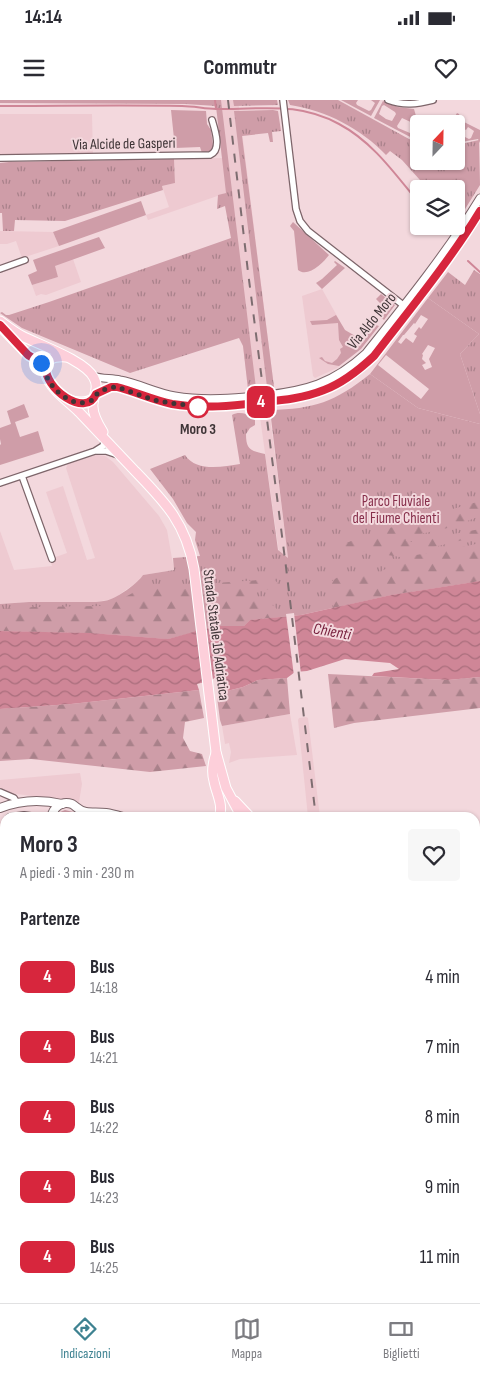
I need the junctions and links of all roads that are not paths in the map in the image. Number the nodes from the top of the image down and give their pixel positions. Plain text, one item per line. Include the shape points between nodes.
1 (388, 100) edge
2 (433, 100) edge
3 (284, 101) edge
4 (212, 120) dead end
5 (0, 158) edge
6 (480, 198) edge
7 (480, 211) edge
8 (25, 260) dead end
9 (439, 265) junction
10 (0, 269) edge
11 (428, 279) junction
12 (403, 305) junction
13 (0, 321) edge
14 (0, 325) edge
15 (392, 326) junction
16 (66, 357) junction
17 (46, 366) junction
18 (93, 376) junction
19 (95, 396) junction
20 (65, 398) junction
21 (105, 439) junction
22 (95, 451) junction
23 (122, 457) junction
24 (133, 469) junction
25 (22, 476) junction
26 (0, 483) edge
27 (52, 559) dead end
28 (216, 749) junction
29 (0, 792) edge
30 (230, 796) junction
31 (17, 803) junction
32 (62, 804) junction
33 (0, 808) edge
34 (53, 812) edge
35 (78, 812) edge
36 (221, 812) edge
37 (239, 812) edge
38 (246, 812) edge

1 - 2 street via 408,104
3 - 12 street via 300,221 308,232
4 - 5 street, Via Alcide de Gasperi via 217,148 210,155
6 - 9 street, Via Aldo Moro
7 - 9 street, Via Aldo Moro
8 - 10 street
9 - 11 street, Via Aldo Moro
11 - 12 street, Via Aldo Moro
11 - 15 street, Via Aldo Moro
12 - 15 street, Via Aldo Moro
13 - 16 main road
14 - 17 main road via 28,355
15 - 18 street, Via Aldo Moro via 340,374 319,384 282,393 192,398
15 - 19 street, Via Aldo Moro via 374,356 354,374 324,390 296,398 203,407 162,402 117,387
16 - 17 main road via 53,357
16 - 18 main road via 85,366
17 - 20 main road via 48,380
18 - 19 main road
19 - 20 main road via 84,402
19 - 24 main road, Strada Statale 16 Adriatica via 95,416 101,429
20 - 21 main road, Strada Statale 16 Adriatica
21 - 22 street via 103,446
21 - 23 main road, Strada Statale 16 Adriatica
22 - 23 street
22 - 25 street
23 - 24 main road, Strada Statale 16 Adriatica
24 - 28 main road, Strada Statale 16 Adriatica via 174,515 188,545 194,569
25 - 26 street
25 - 27 street
28 - 30 main road, Strada Statale 16 Adriatica
28 - 36 main road via 212,770
29 - 31 street via 14,798
30 - 37 main road, Strada Statale 16 Adriatica
30 - 38 main road
31 - 32 main road via 39,800
31 - 33 main road
32 - 34 main road
32 - 35 main road via 72,804

